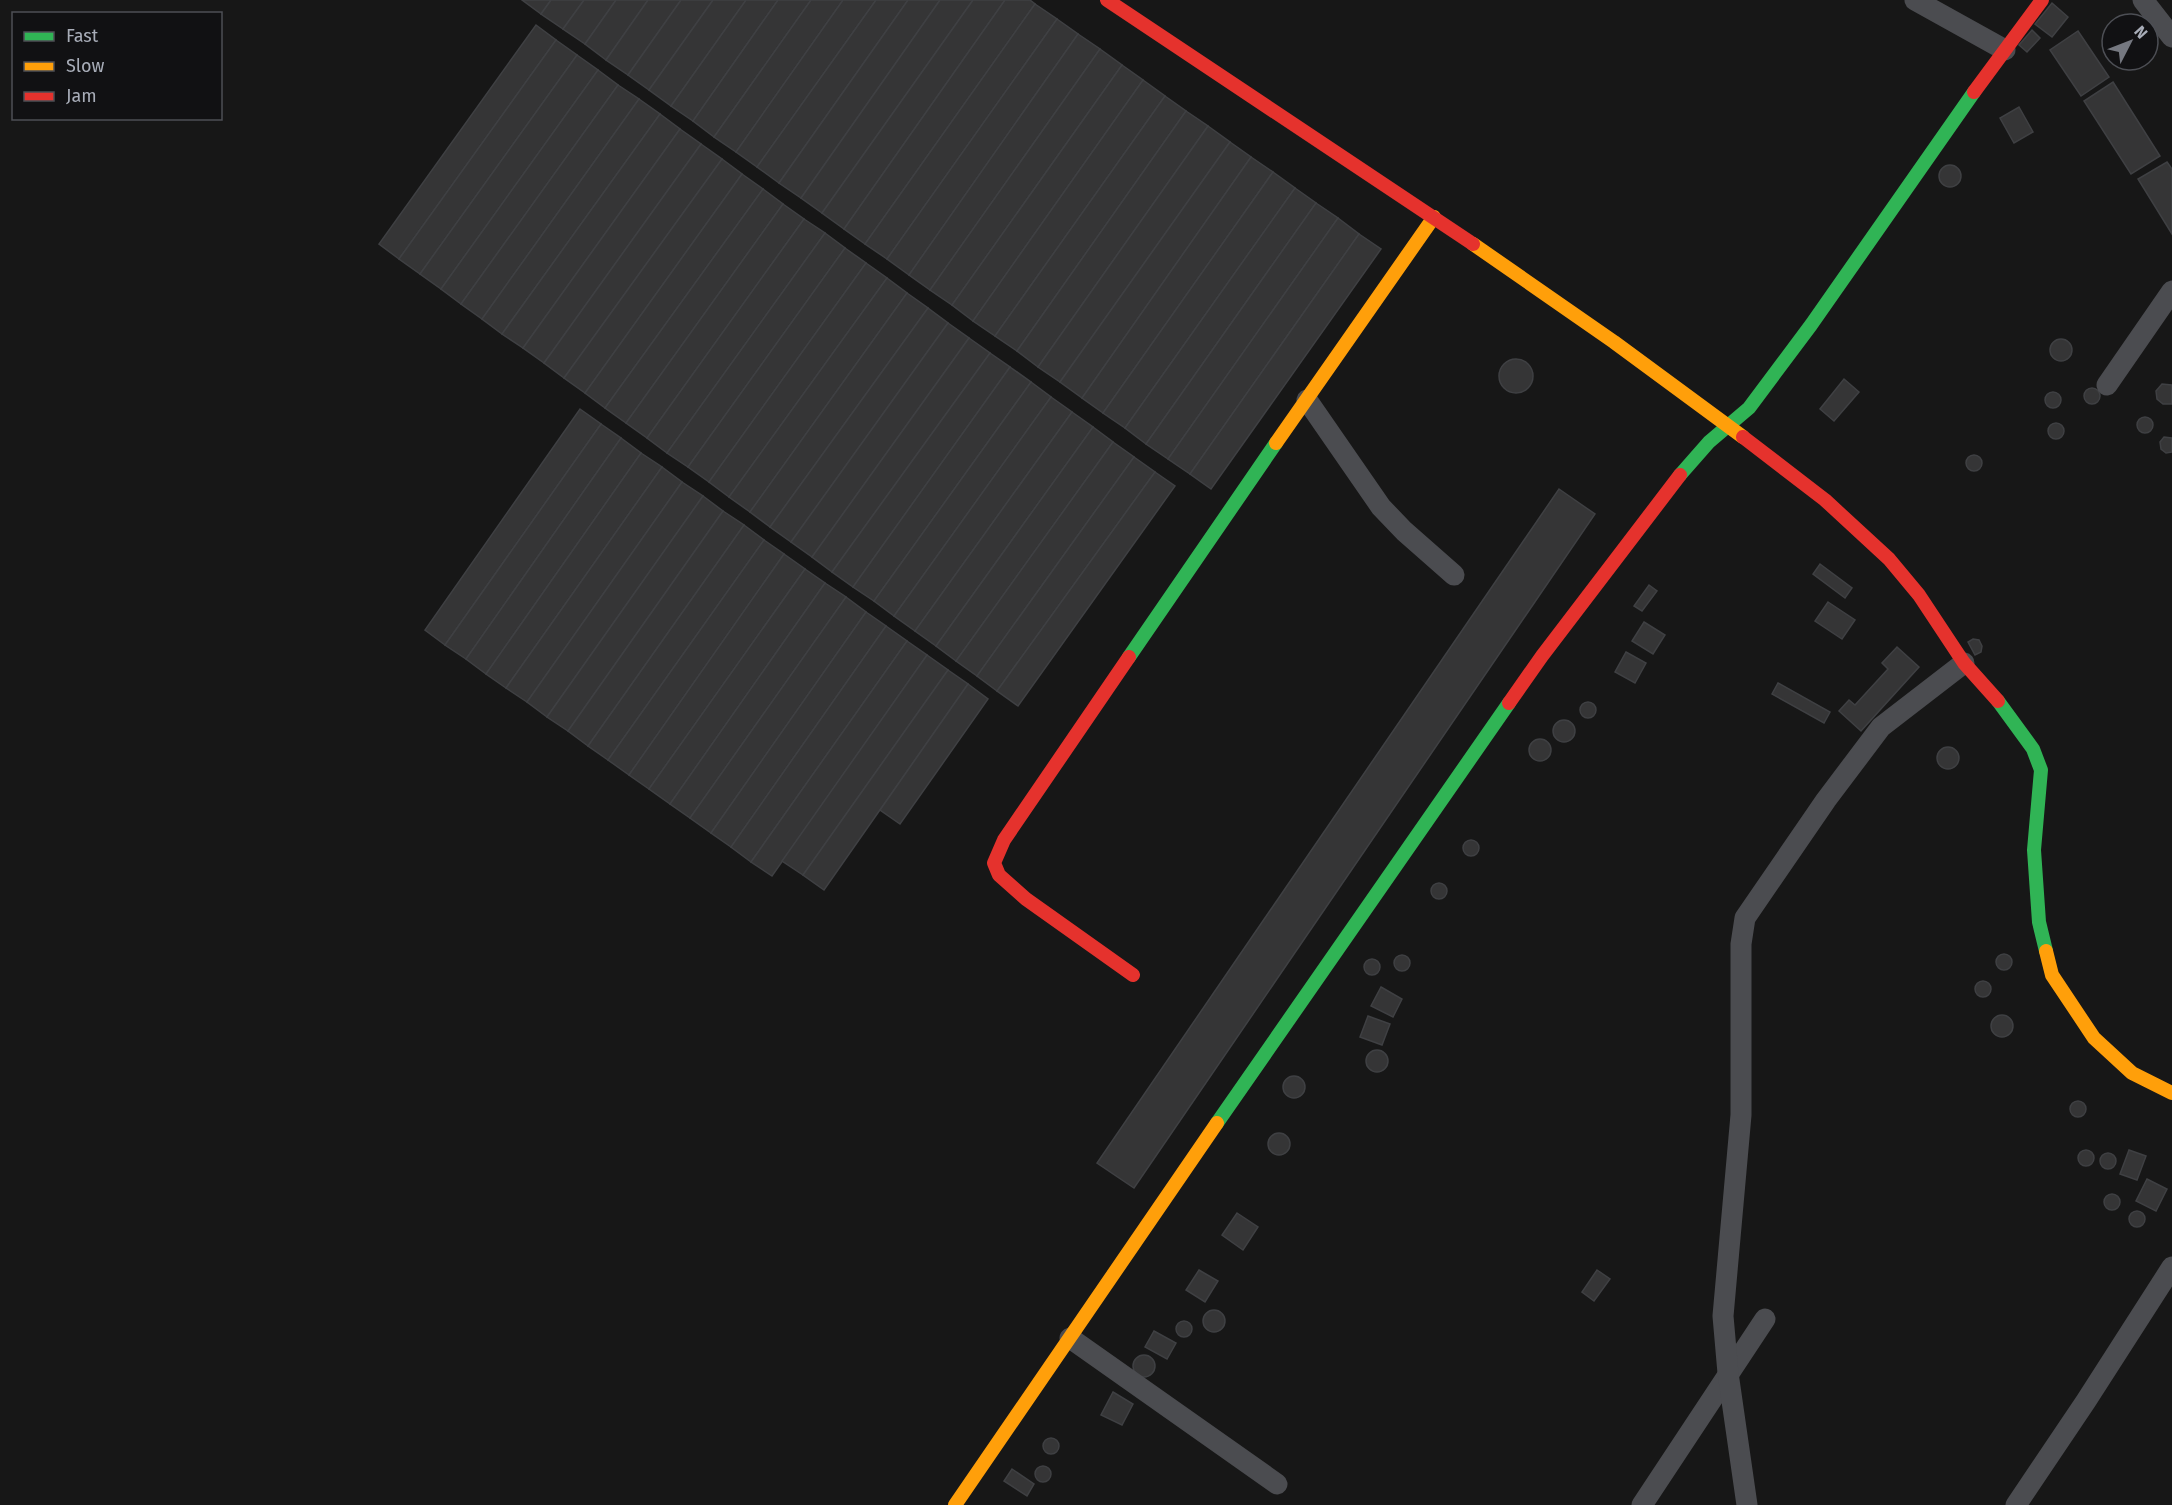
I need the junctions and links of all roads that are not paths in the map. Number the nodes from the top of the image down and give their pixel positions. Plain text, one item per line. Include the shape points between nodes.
1 (1107, 0) edge
2 (1915, 0) edge
3 (2042, 0) edge
4 (2143, 0) edge
5 (2172, 37) edge
6 (2005, 50) junction
7 (1434, 218) junction
8 (2172, 291) edge
9 (2107, 385) dead end
10 (1307, 400) junction
11 (1728, 425) junction
12 (1454, 575) dead end
13 (1964, 663) junction
14 (1133, 975) dead end
15 (2172, 1093) edge
16 (2172, 1267) edge
17 (1765, 1319) dead end
18 (1070, 1338) junction
19 (1728, 1372) junction
20 (1276, 1484) dead end
21 (955, 1505) edge
22 (1642, 1505) edge
23 (1748, 1505) edge
24 (2016, 1505) edge

1 - 7 street
2 - 6 street
3 - 6 street
4 - 5 street
6 - 11 street via 1811,326 1749,408
7 - 10 street
7 - 11 street
8 - 9 street
10 - 12 street via 1381,507
10 - 14 street via 1011,830 994,863 999,875 1026,899
11 - 13 street via 1825,500 1889,559 1919,595
11 - 18 street via 1680,474 1542,656
13 - 15 street via 2033,749 2041,770 2034,850 2039,922 2052,975 2094,1038 2132,1073
13 - 19 street via 1881,727 1745,918 1740,954 1740,1115 1723,1316
16 - 24 street
17 - 19 street
18 - 20 street
18 - 21 street
19 - 22 street
19 - 23 street

